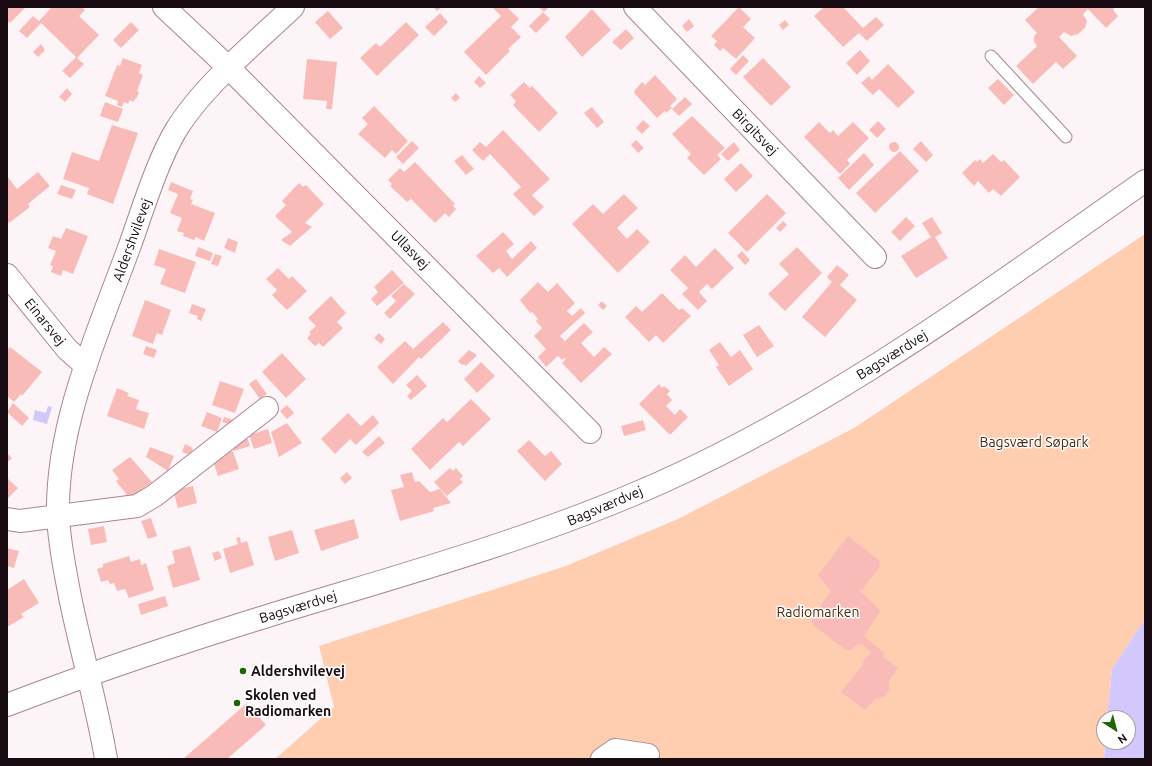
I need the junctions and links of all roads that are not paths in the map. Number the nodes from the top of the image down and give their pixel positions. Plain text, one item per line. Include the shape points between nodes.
1 (164, 7) edge
2 (293, 7) edge
3 (635, 7) edge
4 (991, 56) dead end
5 (229, 68) junction
6 (1066, 137) dead end
7 (1145, 181) edge
8 (876, 257) dead end
9 (7, 275) edge
10 (86, 366) junction
11 (267, 408) dead end
12 (590, 432) dead end
13 (58, 516) junction
14 (7, 518) edge
15 (87, 674) junction
16 (7, 705) edge
17 (648, 755) dead end
18 (106, 759) edge
19 (602, 759) edge

1 - 5 street, Ullasvej
2 - 5 street, Aldershvilevej
3 - 8 street, Birgitsvej
4 - 6 lane
5 - 10 street, Aldershvilevej via 192,107 176,131 159,167
5 - 12 street, Ullasvej
7 - 15 street, Bagsværdvej via 861,375 706,461 553,528 448,563 272,615
9 - 10 street, Einarsvej via 67,349
10 - 13 street, Aldershvilevej via 62,452
11 - 13 street via 138,506
13 - 14 street via 20,521
13 - 15 street, Aldershvilevej via 63,561
15 - 16 street, Bagsværdvej
15 - 18 street, Aldershvilevej via 101,727
17 - 19 street via 615,750

